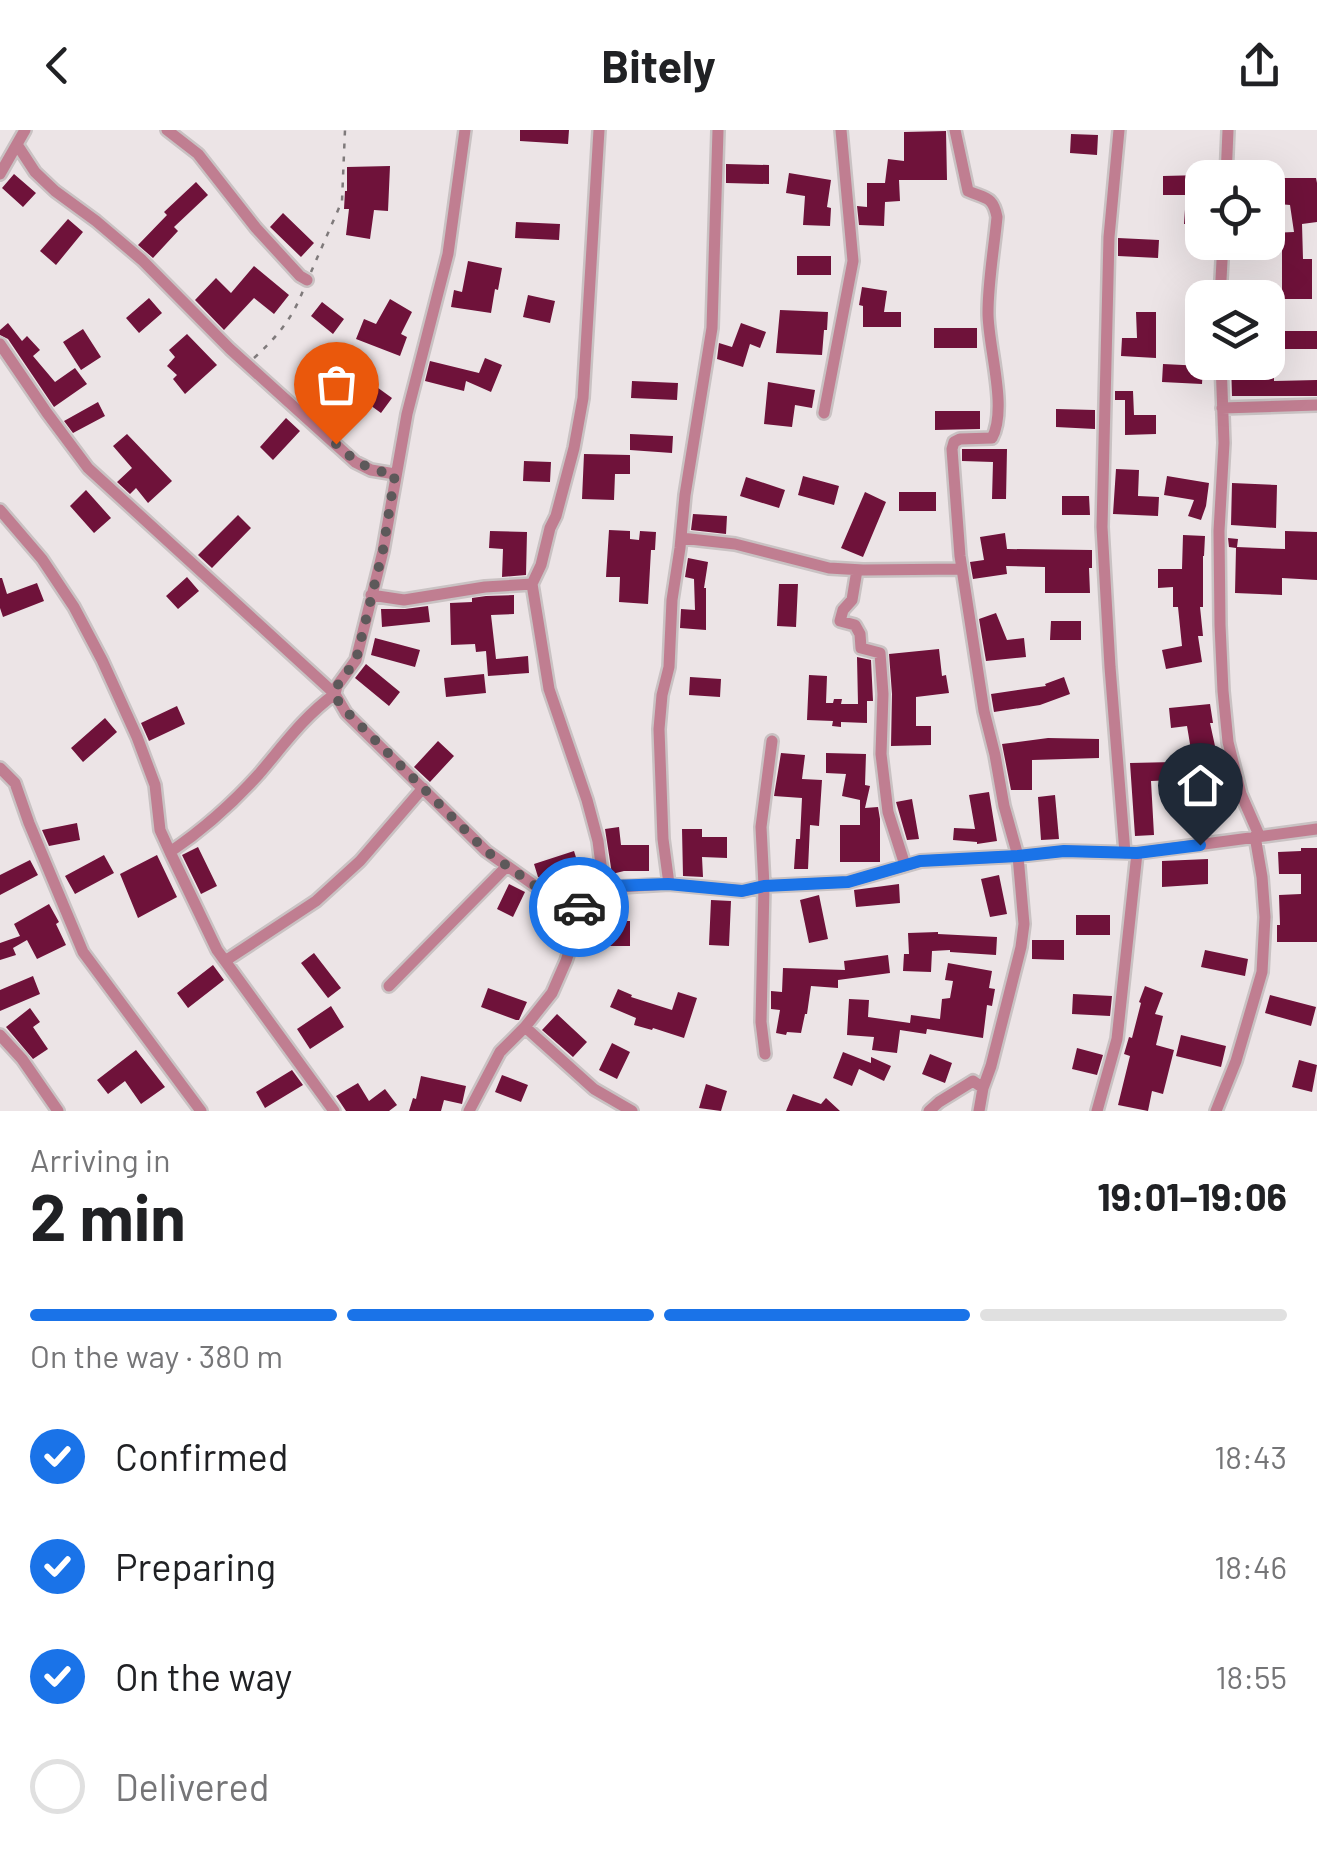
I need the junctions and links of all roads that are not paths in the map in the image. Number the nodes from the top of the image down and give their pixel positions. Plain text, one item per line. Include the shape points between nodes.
1 (25, 130) edge
2 (167, 130) edge
3 (465, 130) edge
4 (599, 130) edge
5 (718, 130) edge
6 (841, 130) edge
7 (955, 130) edge
8 (1119, 130) edge
9 (1228, 130) edge
10 (18, 146) junction
11 (1227, 160) edge
12 (0, 174) edge
13 (308, 280) road end
14 (0, 344) edge
15 (1221, 380) edge
16 (1317, 405) edge
17 (1222, 408) junction
18 (824, 413) dead end
19 (395, 474) junction
20 (0, 510) edge
21 (681, 538) junction
22 (962, 569) junction
23 (856, 570) junction
24 (532, 584) junction
25 (371, 595) junction
26 (335, 694) junction
27 (772, 742) dead end
28 (0, 768) edge
29 (424, 788) junction
30 (1317, 829) edge
31 (1258, 835) junction
32 (170, 852) junction
33 (1131, 853) junction
34 (1018, 856) junction
35 (507, 866) junction
36 (905, 866) junction
37 (668, 884) junction
38 (764, 886) junction
39 (604, 888) junction
40 (583, 909) junction
41 (224, 962) junction
42 (388, 986) dead end
43 (525, 1026) junction
44 (0, 1034) edge
45 (764, 1054) dead end
46 (983, 1088) junction
47 (58, 1111) edge
48 (201, 1111) edge
49 (334, 1111) edge
50 (469, 1111) edge
51 (632, 1111) edge
52 (929, 1111) edge
53 (980, 1111) edge
54 (1096, 1111) edge
55 (1216, 1111) edge

1 - 10 street
2 - 13 street via 198,154
3 - 19 street via 448,254
4 - 24 street via 583,398 556,516
5 - 21 street via 712,328
6 - 18 street via 853,261
7 - 22 street via 968,191 988,198 997,217 988,311 996,425 992,438 960,439 952,450
8 - 33 street via 1109,237 1102,527
9 - 11 street
10 - 12 street
10 - 19 street via 35,172 142,260 355,462
14 - 26 street via 88,468
15 - 17 street
16 - 17 street
17 - 31 street via 1220,625 1228,742
19 - 25 street
20 - 32 street via 64,591 102,660 155,785
21 - 23 street
21 - 37 street via 659,729
22 - 23 street
22 - 34 street via 984,711
23 - 36 street via 852,600 840,621 856,625 861,648 880,653 881,754 888,812
24 - 25 street via 404,600
24 - 39 street via 549,689 598,842
25 - 26 street via 356,660
26 - 29 street via 346,713
26 - 32 street via 204,829
27 - 38 street via 761,828
28 - 48 street via 15,783 82,952
29 - 35 street
29 - 41 street via 316,901
30 - 31 street
31 - 33 street
31 - 55 street via 1262,972
32 - 41 street
33 - 34 street
33 - 54 street via 1117,1038
34 - 36 street
34 - 46 street via 1021,947
35 - 40 street
35 - 42 street
36 - 38 street via 848,882
37 - 38 street via 742,891
37 - 39 street
38 - 45 street
39 - 40 street
40 - 43 street via 552,992
41 - 49 street
43 - 50 street via 500,1052
43 - 51 street via 594,1090
44 - 47 street
46 - 52 street via 973,1080
46 - 53 street

